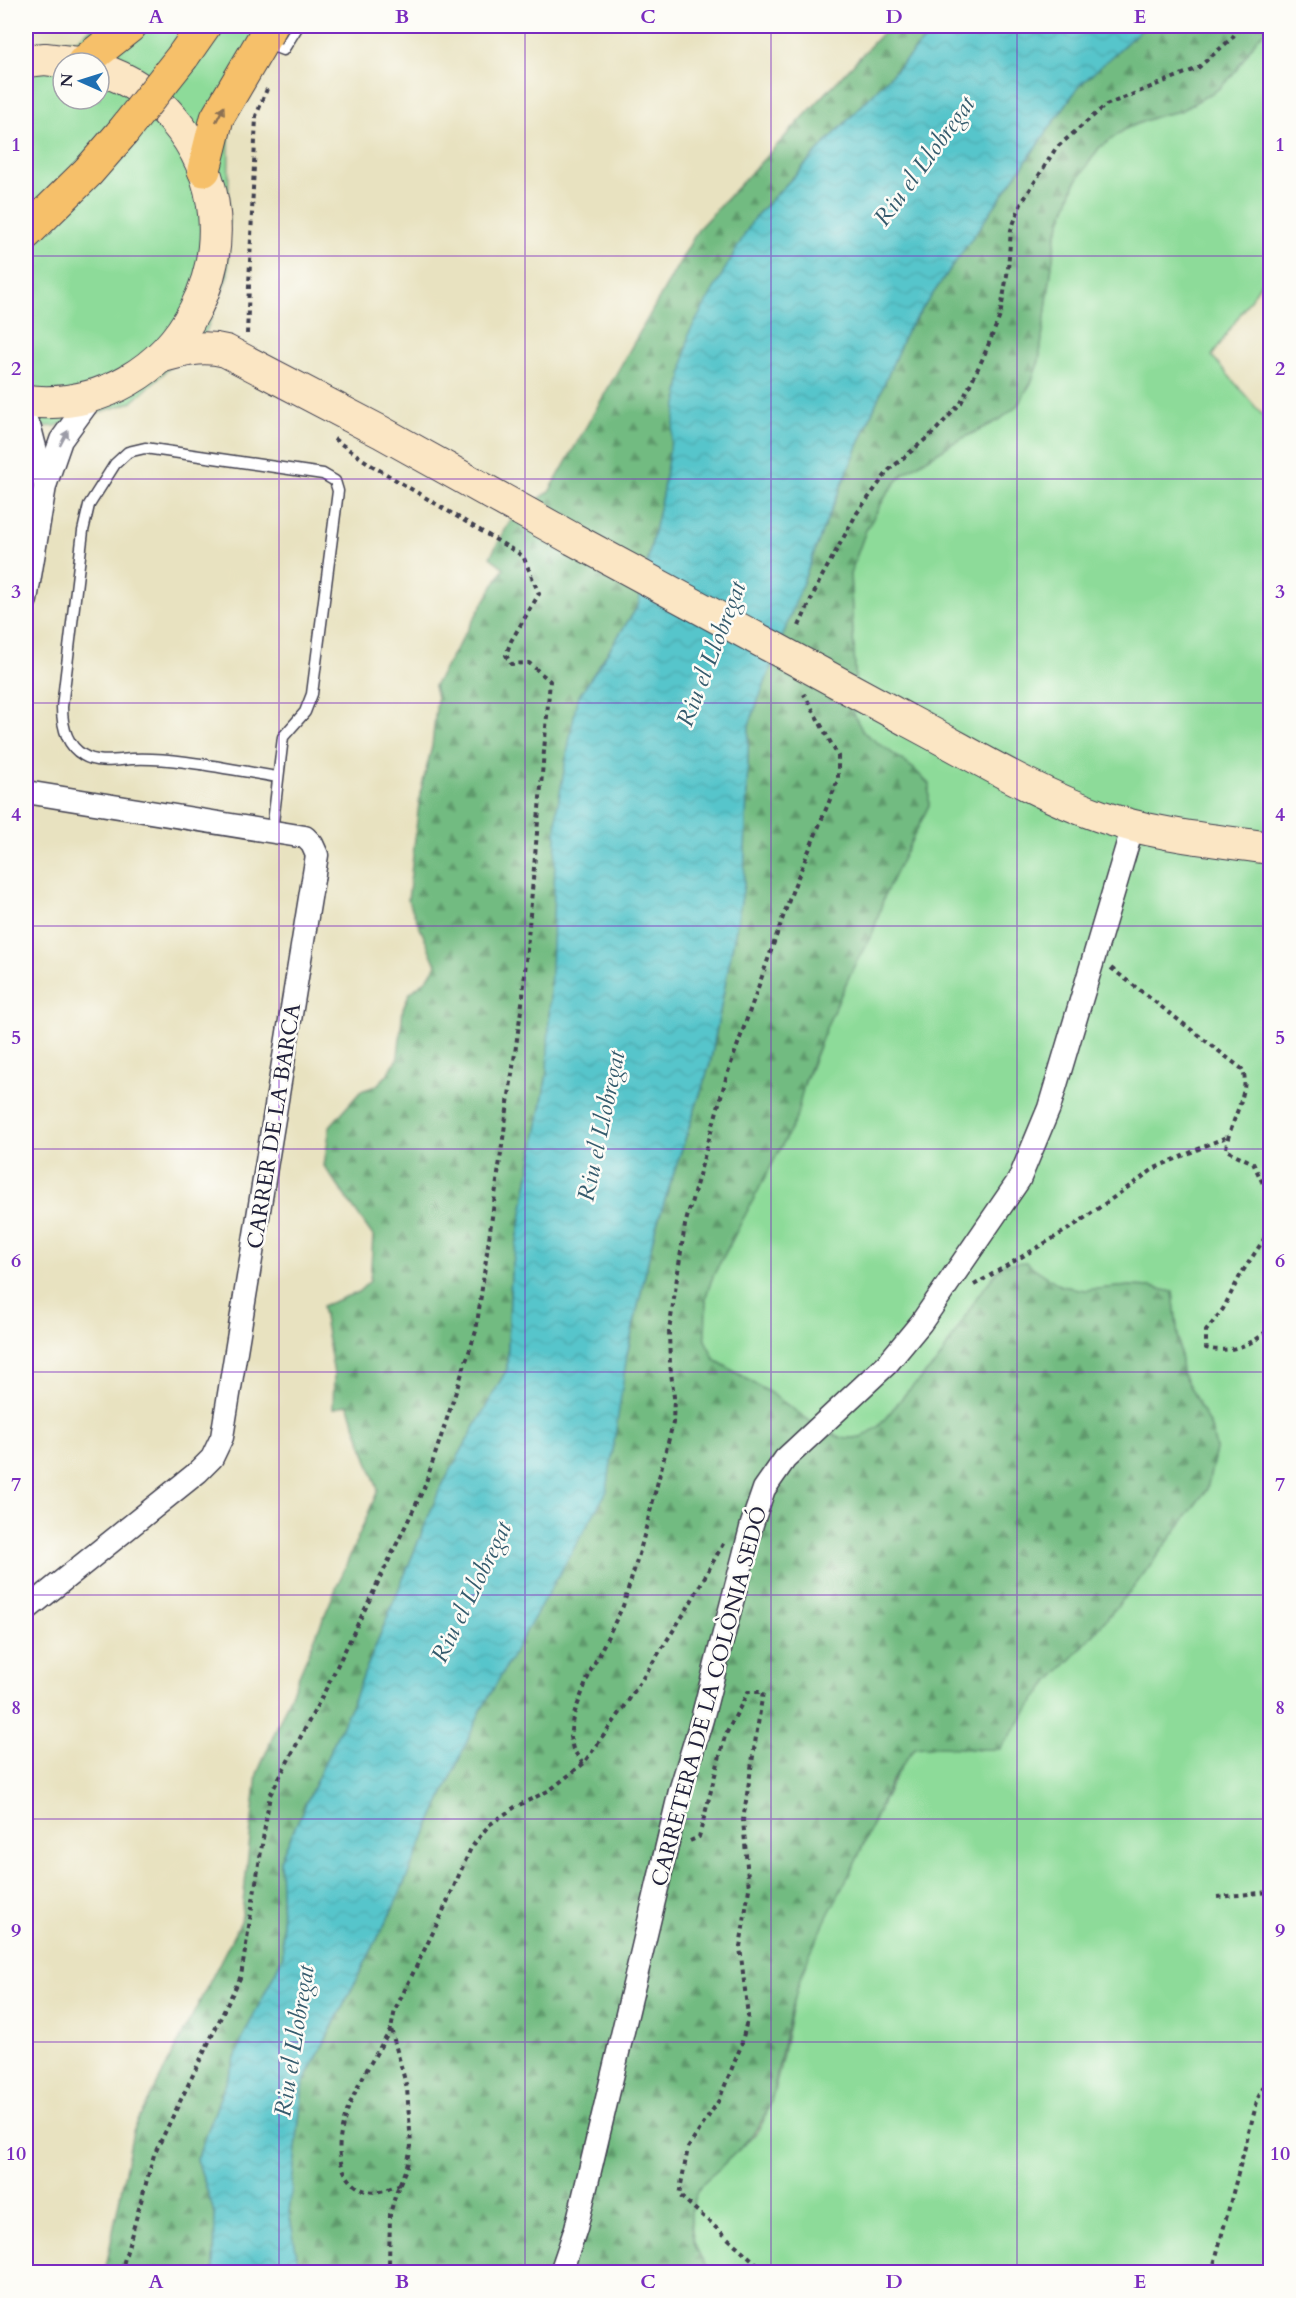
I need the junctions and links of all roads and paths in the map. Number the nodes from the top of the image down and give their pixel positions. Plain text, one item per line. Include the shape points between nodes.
1 (130, 26) edge
2 (204, 26) edge
3 (298, 26) edge
4 (1240, 26) edge
5 (272, 39) edge
6 (98, 51) edge
7 (51, 60) edge
8 (26, 61) edge
9 (111, 74) edge
10 (204, 170) junction
11 (26, 233) edge
12 (205, 291) junction
13 (160, 357) junction
14 (246, 360) junction
15 (93, 396) junction
16 (26, 401) edge
17 (26, 422) edge
18 (333, 438) dead end
19 (45, 486) junction
20 (26, 600) edge
21 (799, 626) dead end
22 (800, 687) dead end
23 (278, 777) junction
24 (26, 792) edge
25 (1133, 826) junction
26 (272, 831) junction
27 (1270, 848) edge
28 (1094, 955) junction
29 (1226, 1137) junction
30 (1270, 1204) edge
31 (1270, 1230) edge
32 (966, 1290) dead end
33 (1270, 1327) edge
34 (729, 1534) dead end
35 (26, 1610) edge
36 (583, 1764) junction
37 (666, 1849) junction
38 (1270, 1892) edge
39 (1217, 1897) dead end
40 (391, 2029) junction
41 (1270, 2075) edge
42 (400, 2184) junction
43 (121, 2272) edge
44 (390, 2272) edge
45 (561, 2272) edge
46 (766, 2272) edge
47 (1212, 2272) edge

1 - 6 highway
2 - 11 highway, bridge via 122,133
3 - 5 lane
4 - 21 path via 1198,68 1106,105 1056,148 1021,204 1011,230 1000,316 961,403 889,470 856,513
10 -> 5 highway via 217,118
5 - 14 path via 256,116
7 - 8 main road
9 - 10 main road via 147,94 165,110 190,141
10 - 12 main road via 215,218 212,267
12 - 13 main road via 184,330
12 - 14 main road via 226,340
13 - 14 main road via 211,348
13 - 15 main road via 133,378
14 - 25 main road, bridge via 1033,787
15 - 16 main road via 54,402
19 -> 15 street via 62,440
17 - 19 street
18 - 43 path via 523,556 539,594 506,655 510,664 529,663 550,681 523,996 476,1331 424,1488 270,1796 241,1976 154,2155
19 - 20 street
22 - 36 path via 837,756 838,780 793,890 727,1075 685,1225 669,1331 673,1423 623,1606 573,1717 570,1737
23 - 23 lane via 283,737 305,712 312,694 338,491 335,481 323,474 145,448 128,452 115,464 88,505 62,707 62,725 70,743 82,755 97,761 150,759
23 - 26 lane
24 - 26 street, CARRER DE LA BARCA
25 - 27 main road
25 - 28 street, CARRETERA DE LA COLÒNIA SEDÓ
26 - 35 street, CARRER DE LA BARCA via 305,837 317,855 222,1437 212,1458 198,1472
28 - 29 path via 1242,1069 1246,1075 1245,1088
28 - 37 street, CARRETERA DE LA COLÒNIA SEDÓ via 1049,1108 1019,1180 887,1364 785,1459 764,1489
29 - 30 path via 1226,1150 1253,1163
29 - 32 path via 1155,1168 1072,1227
31 - 33 path via 1206,1330 1206,1348 1219,1351 1243,1347
34 - 36 path via 623,1709
36 - 40 path via 550,1790 489,1825 471,1848 395,2010
37 - 45 street, CARRETERA DE LA COLÒNIA SEDÓ via 581,2207
37 - 46 path via 699,1837 725,1736 748,1692 764,1692 743,1820 749,1888 740,1947 748,2016 741,2046 718,2100 688,2148 679,2195
38 - 39 path
40 - 42 path via 407,2088 410,2120 411,2146
40 - 42 path via 353,2096 340,2138 347,2176 358,2188 377,2192
41 - 47 path via 1258,2098
42 - 44 path via 390,2214

